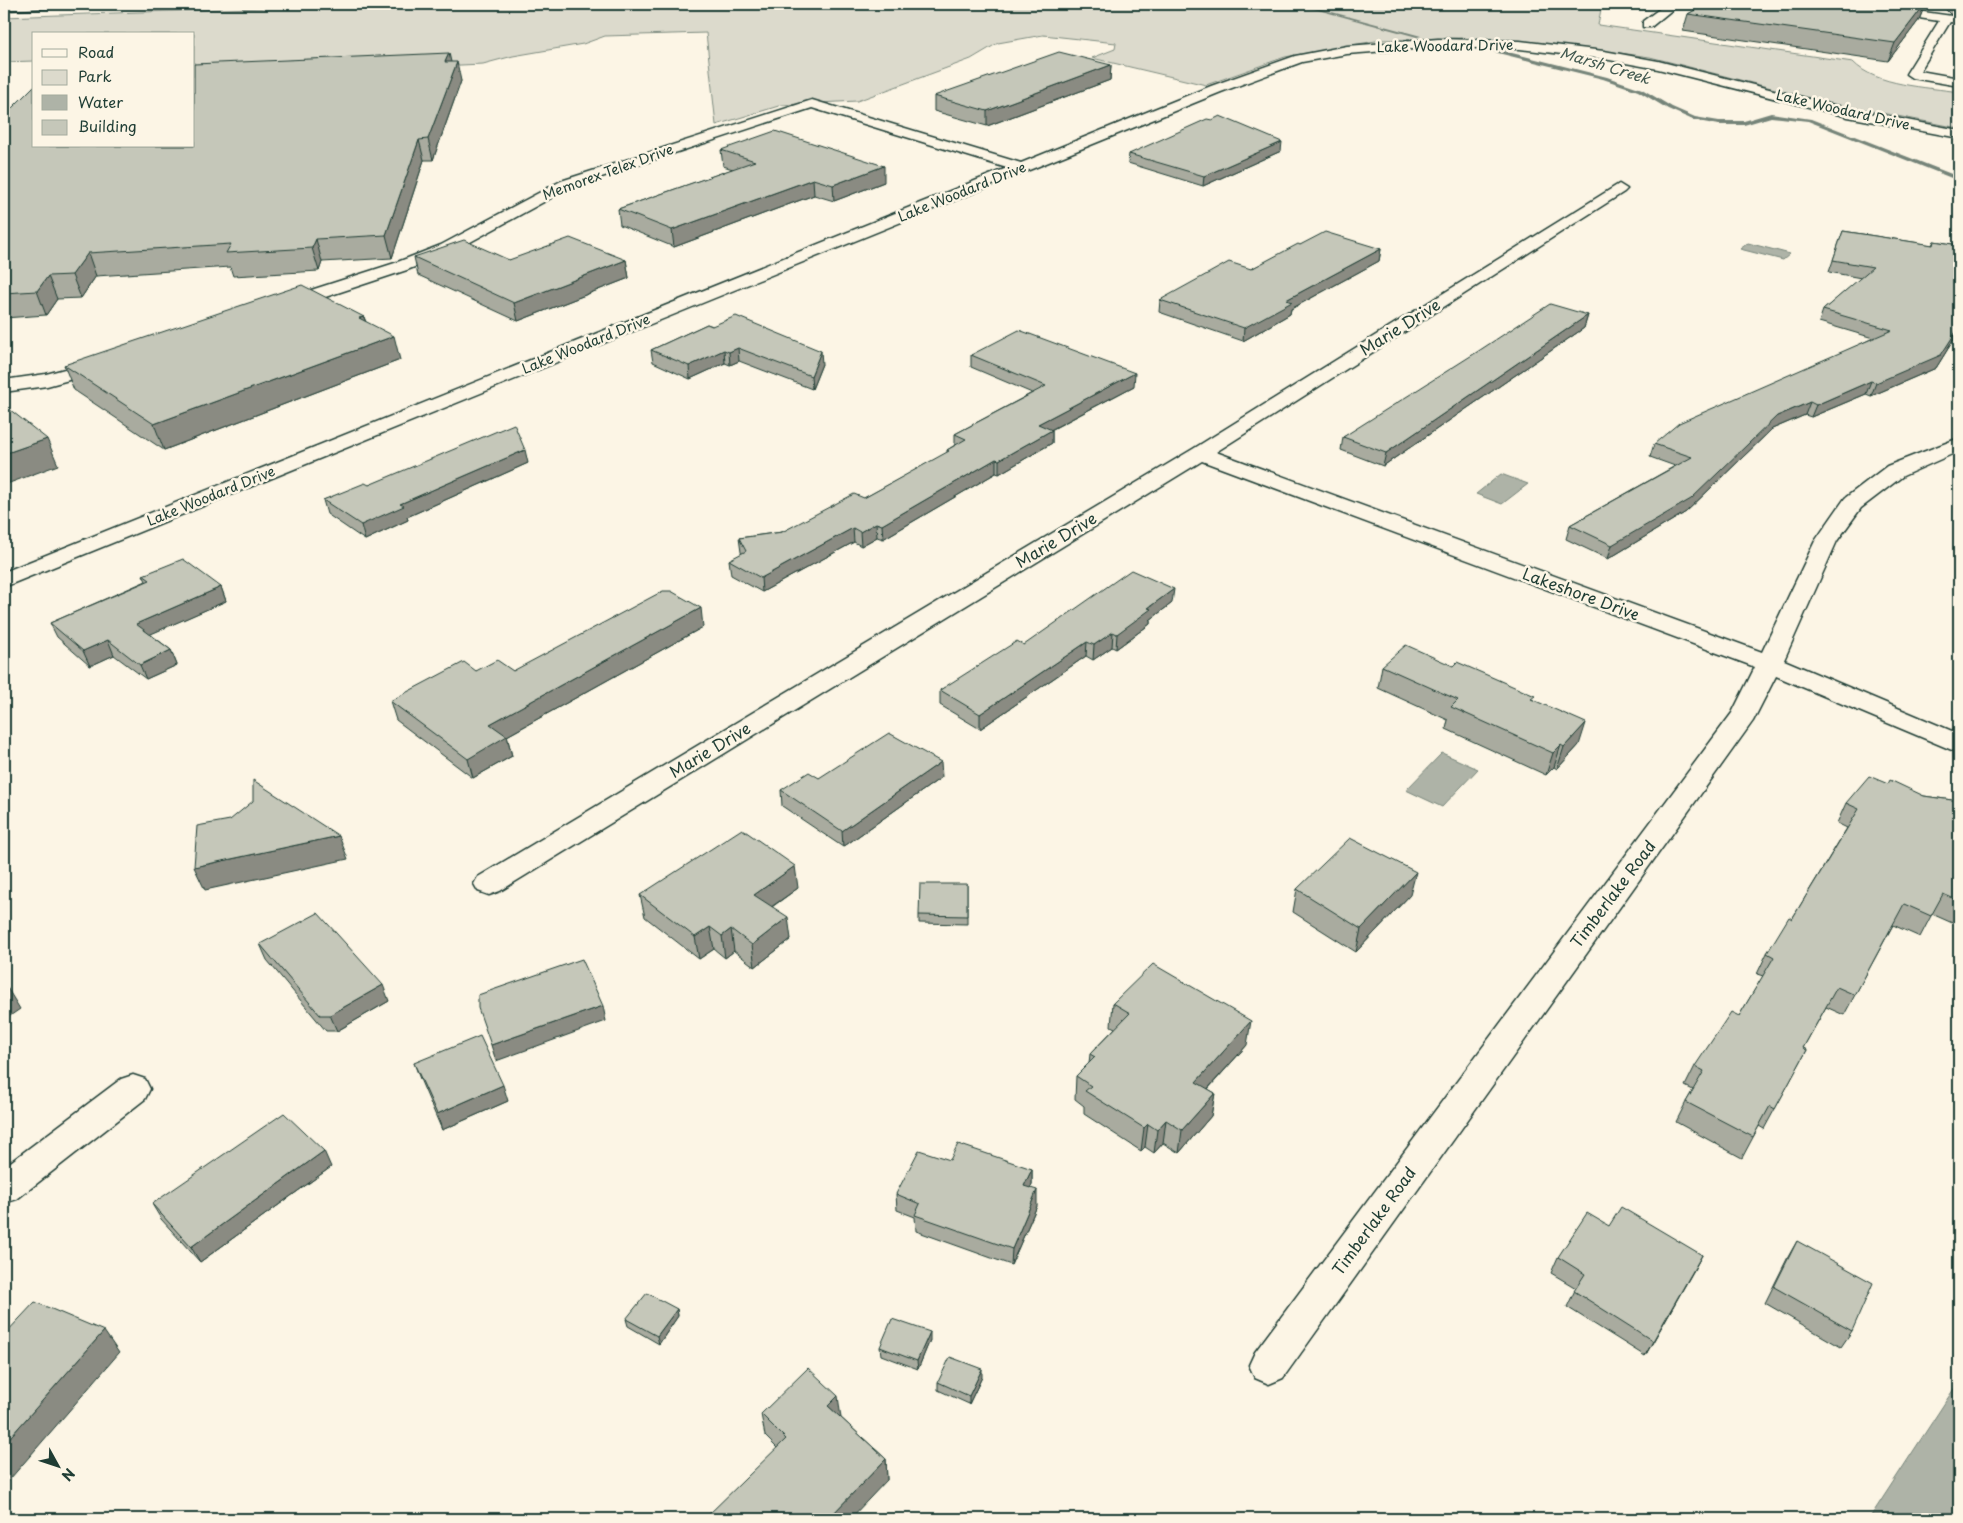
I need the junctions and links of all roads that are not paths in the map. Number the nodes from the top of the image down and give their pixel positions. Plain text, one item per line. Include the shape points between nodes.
1 (72, 4) edge
2 (1673, 4) edge
3 (1844, 4) edge
4 (4, 7) edge
5 (1953, 19) edge
6 (1647, 24) dead end
7 (1959, 82) edge
8 (792, 111) junction
9 (1959, 134) edge
10 (1022, 168) junction
11 (1002, 176) junction
12 (1619, 189) dead end
13 (269, 309) edge
14 (119, 359) edge
15 (4, 386) edge
16 (1959, 444) edge
17 (1200, 453) junction
18 (4, 580) edge
19 (1768, 663) junction
20 (1959, 744) edge
21 (488, 884) dead end
22 (133, 1089) dead end
23 (4, 1188) edge
24 (1269, 1365) dead end

1 - 4 main road
2 - 6 main road
3 - 5 main road
5 - 7 main road via 1912,74
8 - 10 main road, Memorex Telex Drive via 812,104
8 - 11 main road
8 - 13 main road, Memorex Telex Drive via 566,184 470,237 429,255
9 - 10 main road, Lake Woodard Drive via 1857,115 1621,58 1520,45 1414,44 1347,50 1290,61
10 - 11 main road, Lake Woodard Drive
11 - 18 main road, Lake Woodard Drive
12 - 17 main road, Marie Drive
14 - 15 main road via 47,380
16 - 19 main road, Timberlake Road via 1895,471 1854,503 1826,541
17 - 19 main road, Lakeshore Drive
17 - 21 main road, Marie Drive
19 - 20 main road, Lakeshore Drive
19 - 24 main road, Timberlake Road via 1739,723
22 - 23 main road

